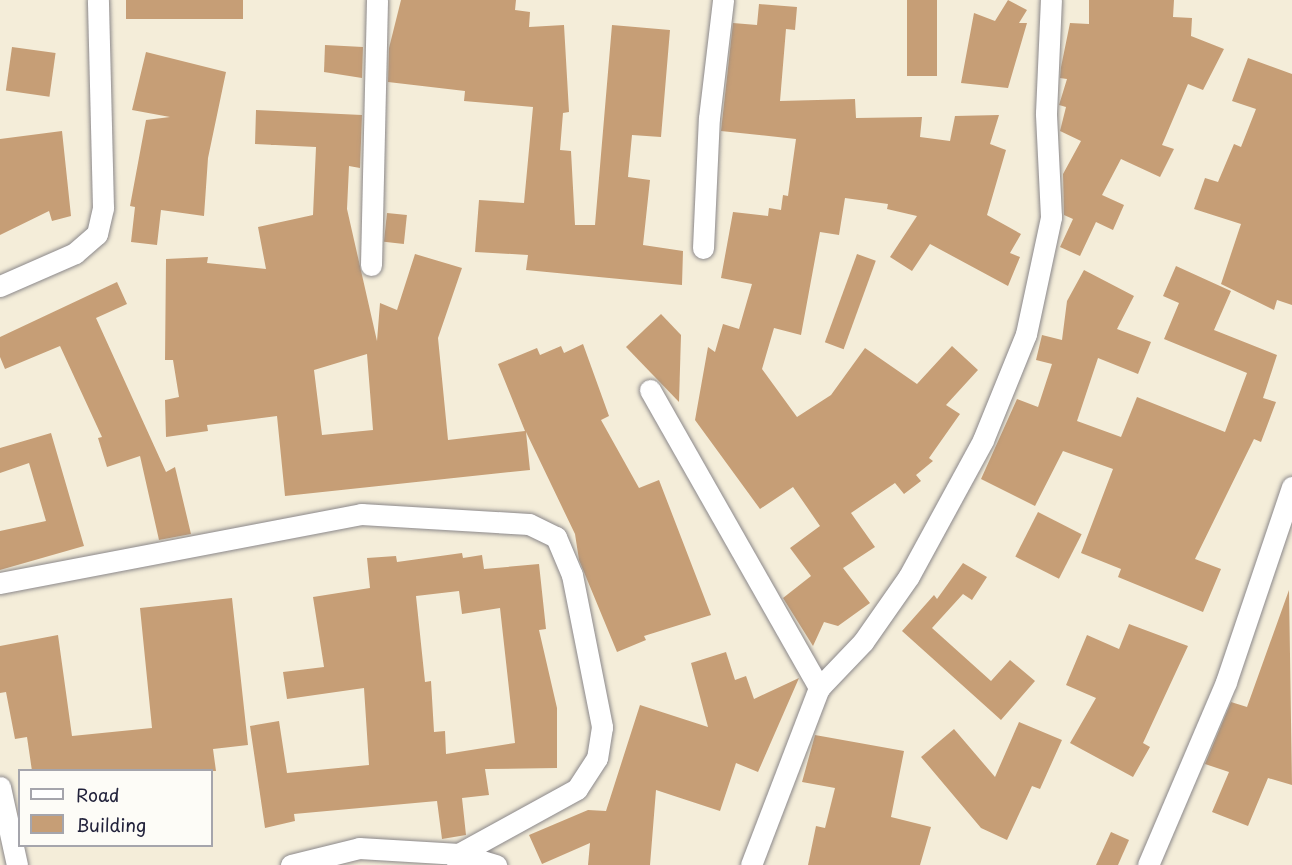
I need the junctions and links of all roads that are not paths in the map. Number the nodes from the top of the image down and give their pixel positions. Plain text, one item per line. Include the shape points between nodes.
1 (98, 0) edge
2 (377, 0) edge
3 (723, 0) edge
4 (1051, 0) edge
5 (703, 248) dead end
6 (371, 265) dead end
7 (0, 286) edge
8 (650, 390) dead end
9 (1292, 487) edge
10 (0, 583) edge
11 (819, 688) junction
12 (0, 787) edge
13 (458, 860) edge
14 (17, 865) edge
15 (291, 865) edge
16 (496, 865) edge
17 (750, 865) edge
18 (1148, 865) edge

1 - 7 street via 103,208 97,234 75,253
2 - 6 street
3 - 5 street via 709,118
4 - 11 street via 1046,113 1051,217 1026,334 983,440 909,576 863,642
8 - 11 street
9 - 18 street via 1226,682
10 - 13 street via 361,514 529,524 556,537 572,575 602,727 597,758 577,789
11 - 17 street
12 - 14 street
13 - 15 street via 359,848
13 - 16 street

